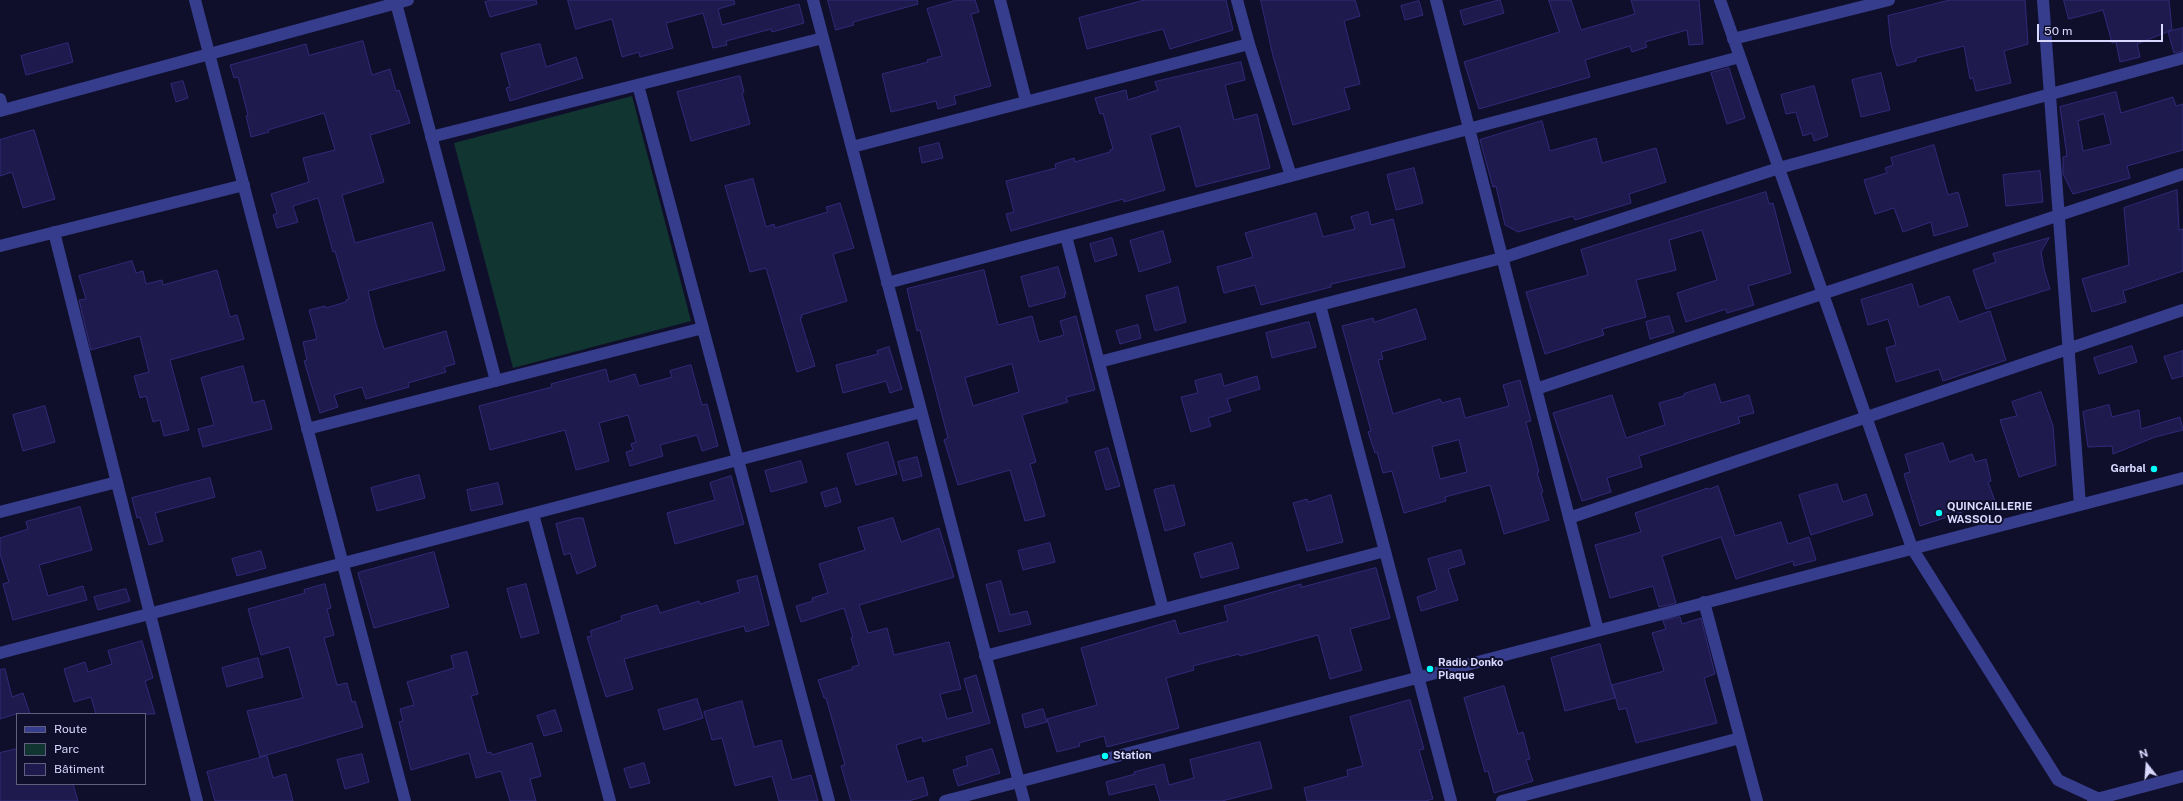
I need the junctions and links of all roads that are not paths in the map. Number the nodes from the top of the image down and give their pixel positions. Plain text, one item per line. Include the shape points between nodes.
1 (195, 0) edge
2 (408, 0) edge
3 (813, 0) edge
4 (1000, 0) edge
5 (1237, 0) edge
6 (1436, 0) edge
7 (1720, 0) edge
8 (1889, 0) edge
9 (2044, 0) edge
10 (396, 3) junction
11 (823, 38) junction
12 (1733, 40) junction
13 (1248, 44) junction
14 (209, 53) junction
15 (1740, 57) junction
16 (2183, 58) edge
17 (638, 85) junction
18 (2050, 95) junction
19 (1026, 101) junction
20 (1, 107) edge
21 (1469, 129) junction
22 (431, 137) junction
23 (852, 146) junction
24 (1779, 168) junction
25 (2183, 174) edge
26 (1291, 176) junction
27 (244, 185) junction
28 (2059, 216) junction
29 (54, 232) junction
30 (1066, 236) junction
31 (0, 246) edge
32 (1502, 258) junction
33 (887, 283) junction
34 (1823, 294) junction
35 (1320, 305) junction
36 (2183, 310) edge
37 (703, 328) junction
38 (2069, 350) junction
39 (1099, 362) junction
40 (496, 381) junction
41 (1536, 389) junction
42 (921, 412) junction
43 (1866, 418) junction
44 (308, 428) junction
45 (738, 460) junction
46 (2183, 478) edge
47 (117, 482) junction
48 (2080, 504) junction
49 (0, 512) edge
50 (534, 514) junction
51 (1569, 518) junction
52 (1912, 548) junction
53 (1385, 551) junction
54 (343, 563) junction
55 (1704, 602) junction
56 (1163, 609) junction
57 (150, 614) junction
58 (1598, 630) junction
59 (0, 653) edge
60 (985, 656) junction
61 (1418, 677) junction
62 (1740, 738) junction
63 (2183, 776) edge
64 (1019, 781) junction
65 (2096, 800) edge
66 (197, 801) edge
67 (405, 801) edge
68 (610, 801) edge
69 (828, 801) edge
70 (945, 801) edge
71 (1024, 801) edge
72 (1451, 801) edge
73 (1502, 801) edge
74 (1757, 801) edge

1 - 14 street
2 - 10 street
3 - 11 street
4 - 19 street
5 - 13 street
6 - 21 street
7 - 12 street
8 - 12 street
9 - 18 street
10 - 14 street
10 - 22 street
11 - 17 street
11 - 23 street
12 - 15 street
13 - 19 street
13 - 26 street
14 - 20 street
14 - 27 street
15 - 21 street
15 - 24 street
16 - 18 street
17 - 22 street
17 - 37 street
18 - 24 street
18 - 28 street
19 - 23 street
21 - 26 street
21 - 32 street
22 - 40 street
23 - 33 street
24 - 32 street
24 - 34 street
25 - 28 street
26 - 30 street
27 - 29 street
27 - 44 street
28 - 34 street
28 - 38 street
29 - 31 street
29 - 47 street
30 - 33 street
30 - 39 street
32 - 35 street
32 - 41 street
33 - 42 street
34 - 41 street
34 - 43 street
35 - 39 street
35 - 53 street
36 - 38 street
37 - 40 street
37 - 45 street
38 - 43 street
38 - 48 street
39 - 56 street
40 - 44 street
41 - 51 street
42 - 45 street
42 - 60 street
43 - 51 street
43 - 52 street
44 - 54 street
45 - 50 street
45 - 69 street
46 - 48 street
47 - 49 street
47 - 57 street
48 - 52 street
50 - 54 street
50 - 68 street
51 - 58 street
52 - 55 street
52 - 65 street via 2058,780
53 - 56 street
53 - 61 street
54 - 57 street
54 - 67 street
55 - 58 street
55 - 62 street
56 - 60 street
57 - 59 street
57 - 66 street
58 - 61 street
60 - 64 street
61 - 64 street
61 - 72 street
62 - 73 street
62 - 74 street
63 - 65 street
64 - 70 street
64 - 71 street

